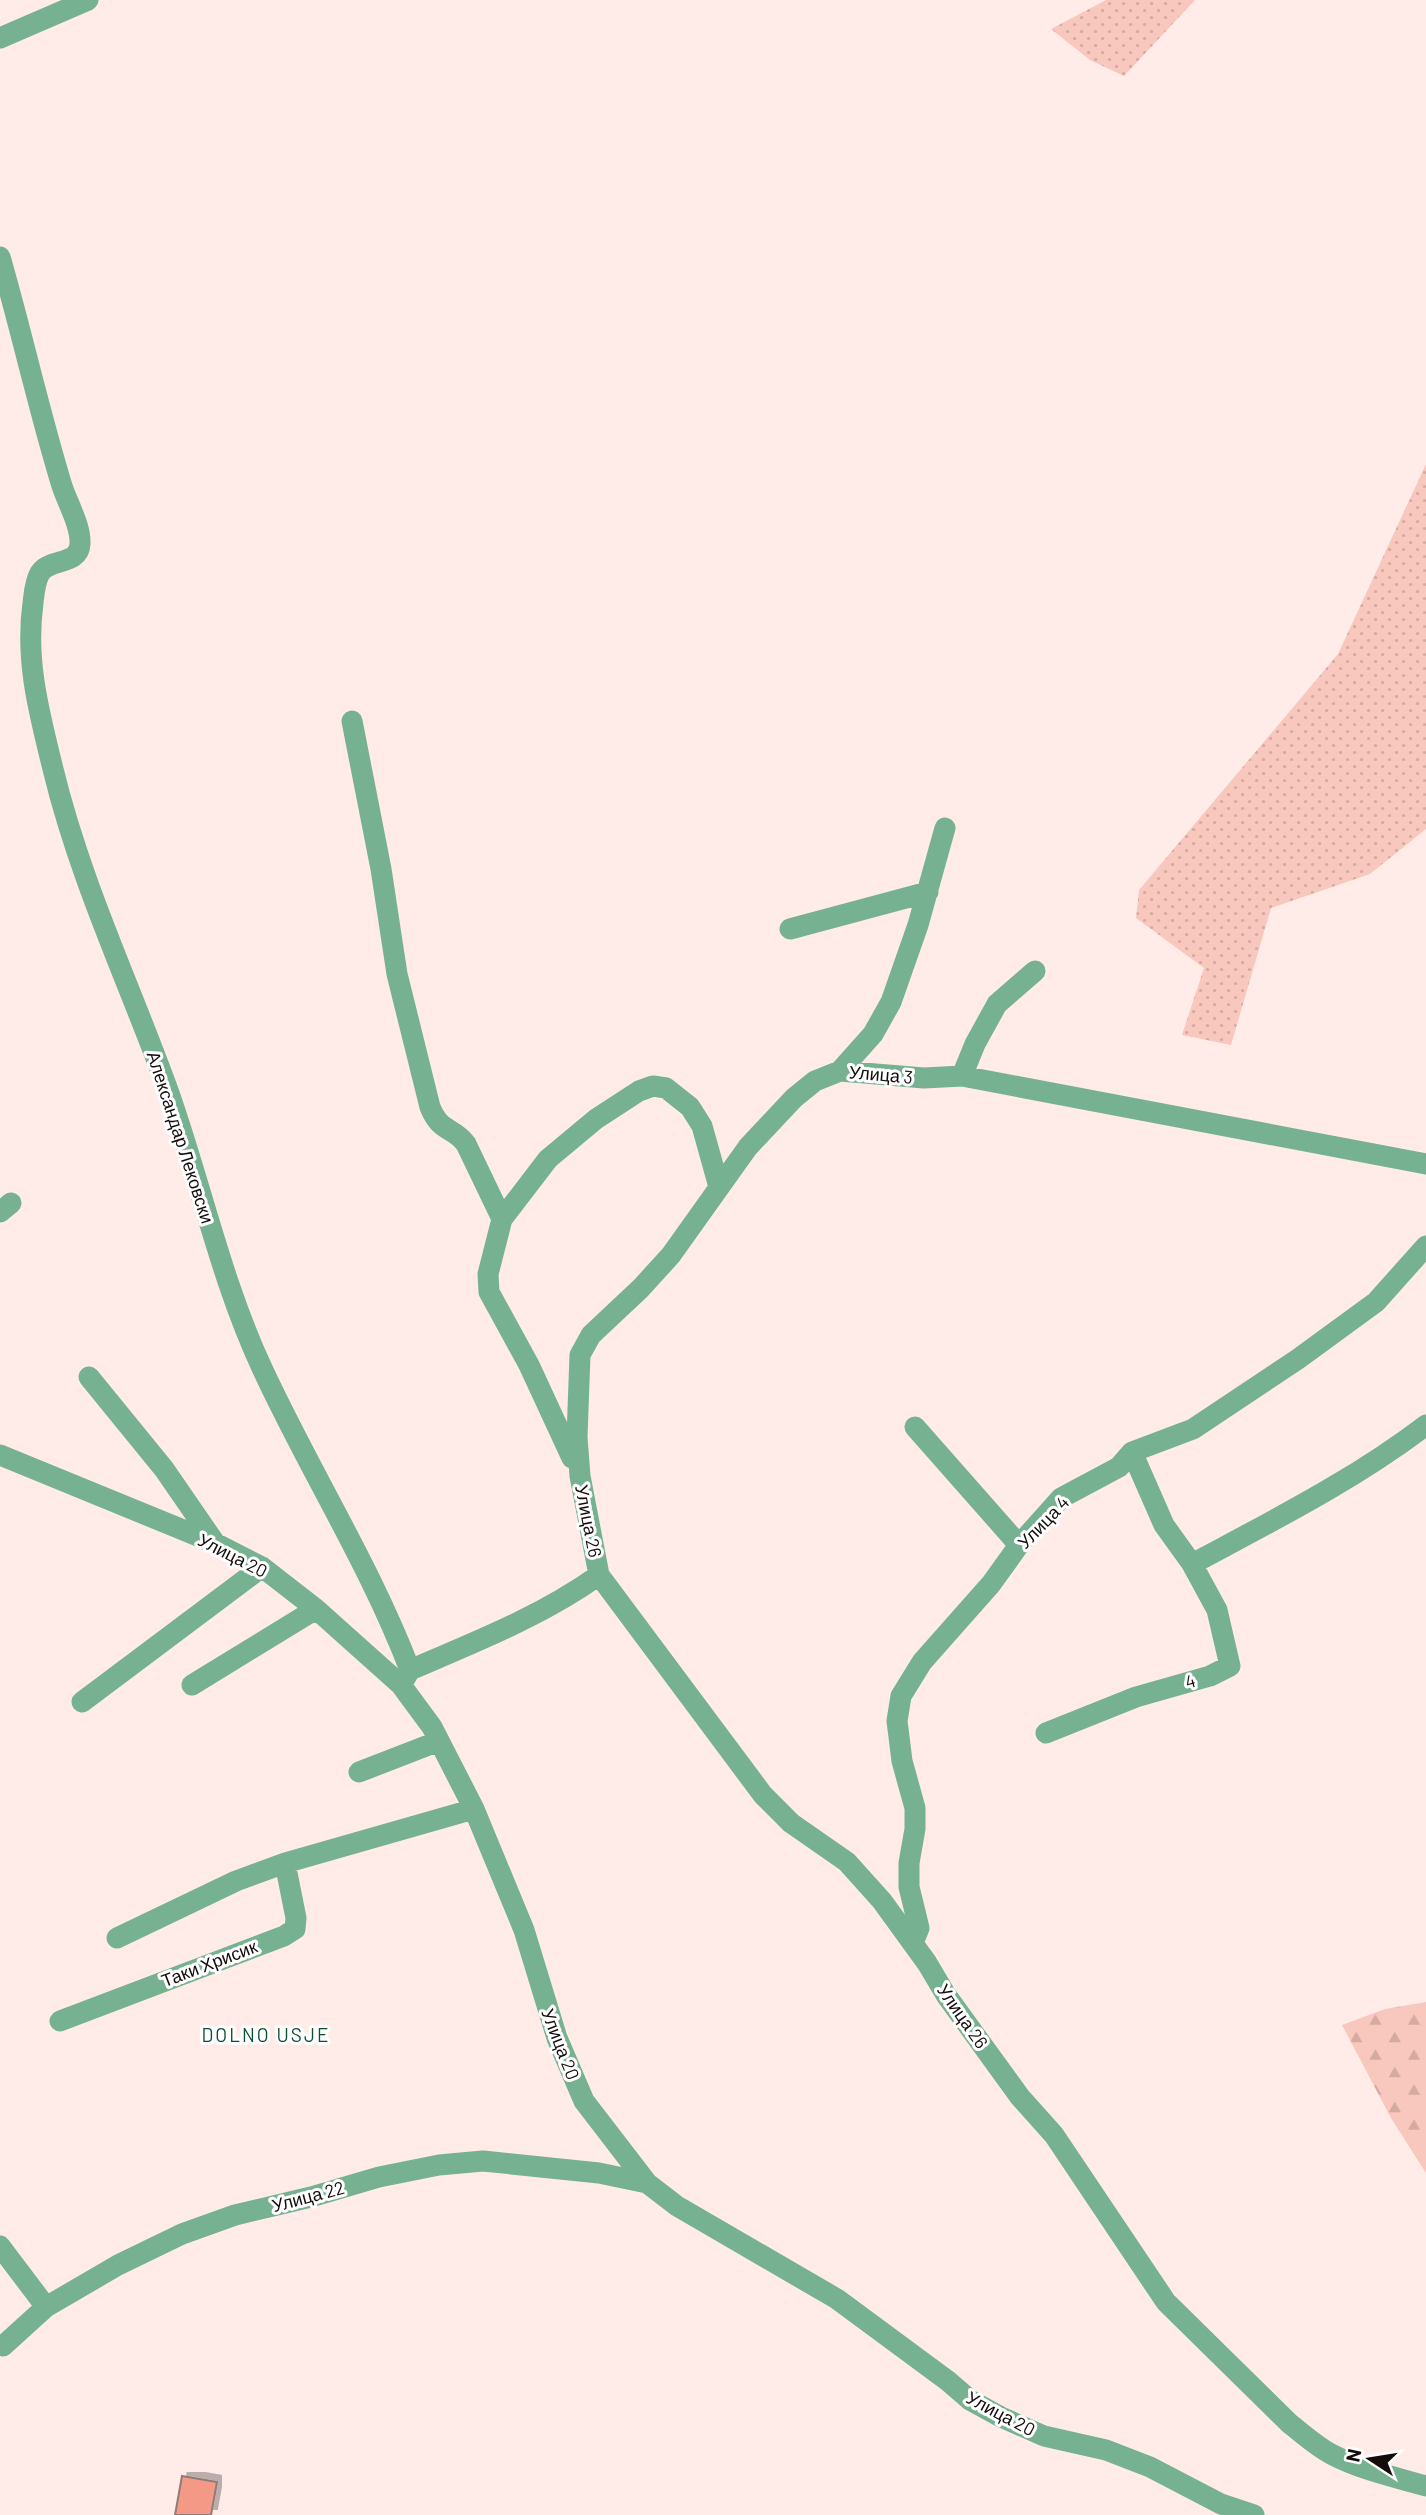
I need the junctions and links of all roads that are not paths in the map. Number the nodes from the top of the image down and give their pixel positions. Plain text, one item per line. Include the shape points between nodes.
1 (88, 0) edge
2 (0, 38) edge
3 (0, 257) edge
4 (352, 721) dead end
5 (945, 828) dead end
6 (928, 892) junction
7 (790, 929) dead end
8 (1035, 971) dead end
9 (840, 1070) junction
10 (962, 1076) junction
11 (1426, 1164) edge
12 (719, 1187) junction
13 (502, 1219) junction
14 (1426, 1247) edge
15 (89, 1377) dead end
16 (1426, 1425) edge
17 (915, 1427) dead end
18 (1132, 1452) junction
19 (0, 1455) edge
20 (580, 1476) junction
21 (215, 1543) junction
22 (1018, 1545) junction
23 (1192, 1564) junction
24 (262, 1567) junction
25 (599, 1576) junction
26 (316, 1609) junction
27 (405, 1677) junction
28 (192, 1685) dead end
29 (82, 1702) dead end
30 (1046, 1733) dead end
31 (439, 1741) junction
32 (359, 1772) dead end
33 (474, 1809) junction
34 (285, 1863) junction
35 (117, 1938) dead end
36 (912, 1943) junction
37 (61, 2021) dead end
38 (647, 2183) junction
39 (0, 2246) edge
40 (46, 2307) junction
41 (3, 2346) dead end
42 (1426, 2486) edge
43 (1254, 2515) edge

1 - 2 street
3 - 27 street, Александар Лековски via 81,541 79,552 71,559 46,566 34,592 29,654 54,773 85,877 192,1158 247,1335 287,1423 391,1619
4 - 13 street via 397,974 430,1107 443,1128 466,1144
5 - 6 street
6 - 7 street
6 - 9 street via 891,1002 873,1034
8 - 10 street via 997,1004
9 - 10 street, Улица 3 via 924,1078
9 - 12 street, Улица 3 via 815,1081 794,1098 748,1147
10 - 11 street, Улица 3
12 - 13 street via 702,1126 690,1107 666,1088 653,1087 596,1119 548,1159
12 - 20 street, Улица 3 via 671,1255 584,1345 577,1437
13 - 20 street via 488,1274 489,1292
14 - 18 street, Улица 4 via 1376,1302 1298,1359 1193,1429
15 - 21 street via 164,1469
16 - 23 street via 1334,1487
17 - 22 street
18 - 22 street, Улица 4 via 1119,1468 1061,1498
18 - 23 street, 4 via 1164,1525
19 - 21 street, Улица 20
20 - 25 street, Улица 26
21 - 24 street, Улица 20
22 - 36 street, Улица 4 via 991,1584 922,1662 901,1696 897,1721 902,1761 915,1808 909,1887 919,1928
23 - 30 street, 4 via 1217,1610 1230,1666
24 - 26 street, Улица 20
24 - 29 street
25 - 27 street via 542,1612
25 - 36 street, Улица 26 via 763,1796 791,1823 847,1862
26 - 27 street, Улица 20
26 - 28 street
27 - 31 street, Улица 20
31 - 32 street
31 - 33 street, Улица 20
33 - 34 street
33 - 38 street, Улица 20 via 515,1907 557,2038 584,2101
34 - 35 street via 236,1881
34 - 37 street, Таки Хрисик via 295,1929
36 - 42 street, Улица 26 via 1020,2097 1054,2135 1166,2302 1309,2440 1351,2463
38 - 40 street, Улица 22 via 599,2173 483,2161 379,2177 235,2215 182,2234
38 - 43 street, Улица 20 via 677,2206 837,2298 970,2400 1001,2417 1044,2435 1106,2450
39 - 40 street
40 - 41 street, Улица 22

